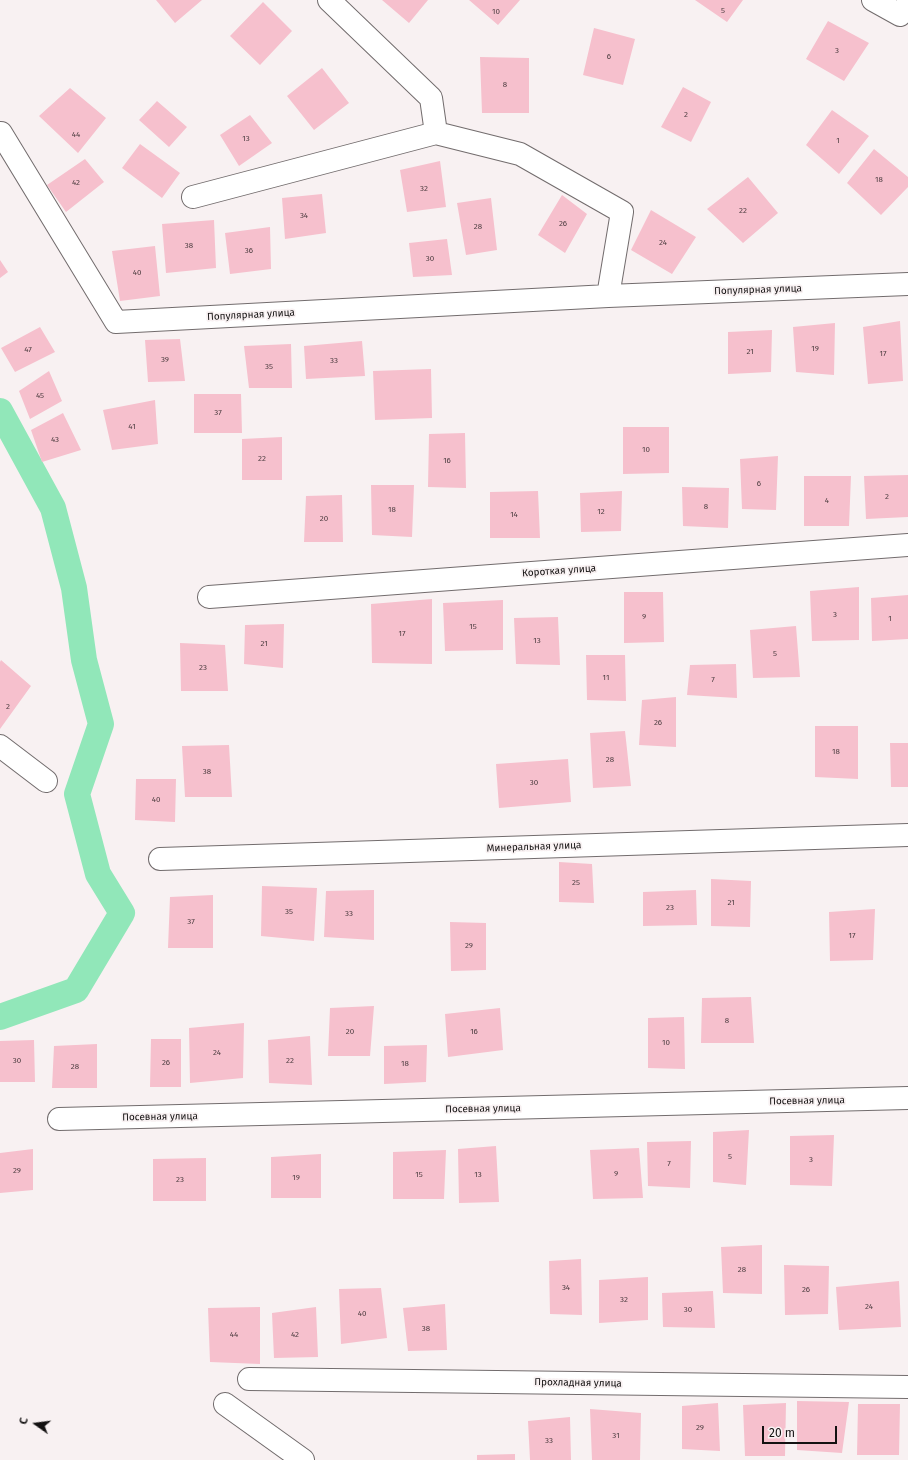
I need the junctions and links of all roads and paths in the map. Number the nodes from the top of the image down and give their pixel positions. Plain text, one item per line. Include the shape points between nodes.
1 (329, 0) edge
2 (873, 0) edge
3 (904, 9) edge
4 (1, 133) edge
5 (436, 133) junction
6 (193, 197) dead end
7 (908, 284) edge
8 (608, 296) junction
9 (908, 545) edge
10 (209, 597) dead end
11 (0, 746) edge
12 (46, 781) dead end
13 (908, 835) edge
14 (160, 859) dead end
15 (908, 1098) edge
16 (59, 1120) dead end
17 (248, 1379) dead end
18 (908, 1387) edge
19 (225, 1404) dead end
20 (303, 1460) edge

1 - 5 street via 431,98
2 - 3 street
4 - 8 street, Популярная улица via 116,322
5 - 6 street
5 - 8 street via 520,154 622,212
7 - 8 street, Популярная улица
9 - 10 street, Короткая улица
11 - 12 street
13 - 14 street, Минеральная улица
15 - 16 street, Посевная улица
17 - 18 street, Прохладная улица
19 - 20 street

